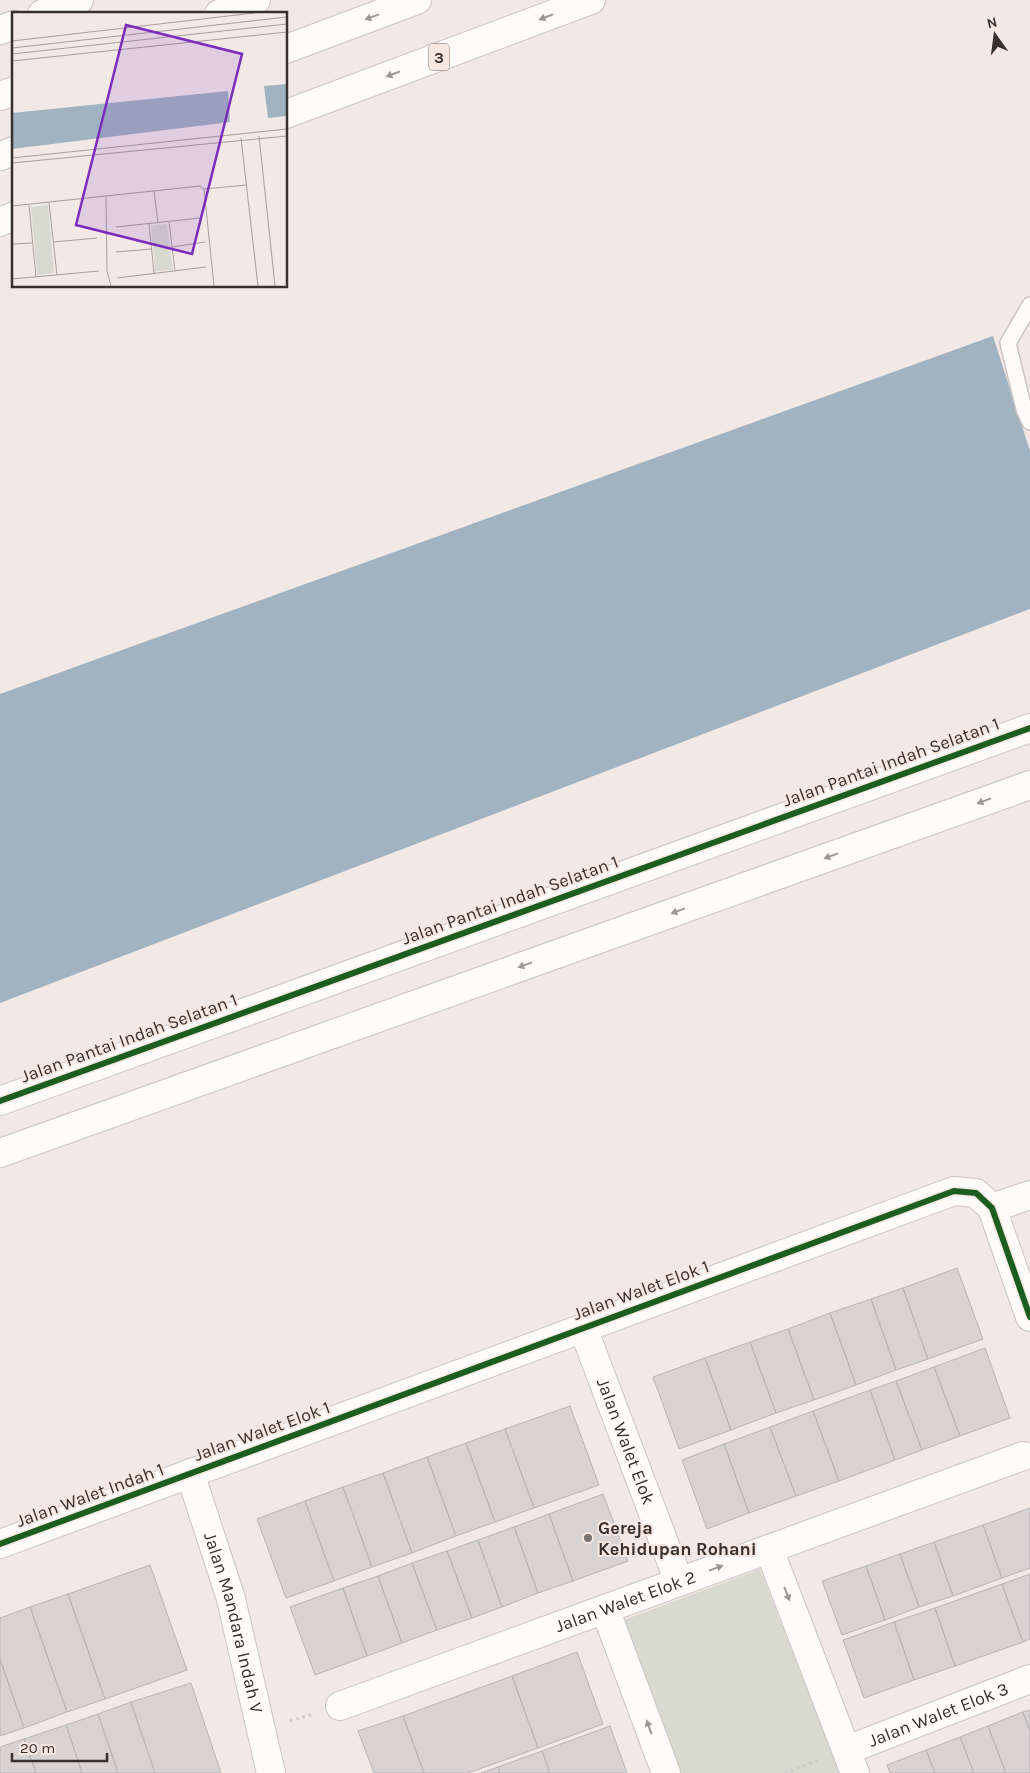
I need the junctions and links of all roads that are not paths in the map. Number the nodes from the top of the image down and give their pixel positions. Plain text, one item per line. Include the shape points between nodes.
1 (79, 0) edge
2 (256, 0) edge
3 (417, 0) edge
4 (591, 0) edge
5 (47, 12) edge
6 (224, 12) edge
7 (12, 25) edge
8 (0, 30) edge
9 (288, 48) edge
10 (12, 92) edge
11 (0, 96) edge
12 (288, 113) edge
13 (12, 152) edge
14 (0, 156) edge
15 (12, 217) edge
16 (0, 222) edge
17 (1030, 305) edge
18 (1030, 422) edge
19 (1030, 728) edge
20 (1030, 785) edge
21 (0, 1101) edge
22 (0, 1153) edge
23 (1030, 1195) edge
24 (992, 1208) junction
25 (1030, 1317) edge
26 (583, 1328) junction
27 (1023, 1456) dead end
28 (190, 1474) junction
29 (0, 1544) edge
30 (769, 1549) junction
31 (679, 1582) junction
32 (605, 1609) junction
33 (1030, 1679) edge
34 (340, 1706) road end
35 (851, 1762) edge
36 (271, 1773) edge
37 (666, 1773) edge

1 - 5 main road
2 - 6 main road
3 -> 9 main road
4 -> 12 main road, 3
7 - 8 main road
10 - 11 main road
13 - 14 main road
15 - 16 main road
17 - 18 lane via 1008,343
19 - 21 main road, Jalan Pantai Indah Selatan 1
20 -> 22 main road
23 - 24 main road
24 - 25 main road
24 - 26 main road, Jalan Walet Elok 1 via 976,1193 954,1191
26 - 28 main road, Jalan Walet Elok 1
26 - 31 main road, Jalan Walet Elok
27 - 30 main road, Jalan Walet Elok 2
28 - 29 main road, Jalan Walet Indah 1
28 - 36 main road, Jalan Mandara Indah V via 231,1599
31 -> 30 main road, Jalan Walet Elok 2
30 -> 35 main road
31 - 32 main road, Jalan Walet Elok 2
32 - 34 main road, Jalan Walet Elok 2
37 -> 32 main road
33 - 35 main road, Jalan Walet Elok 3

